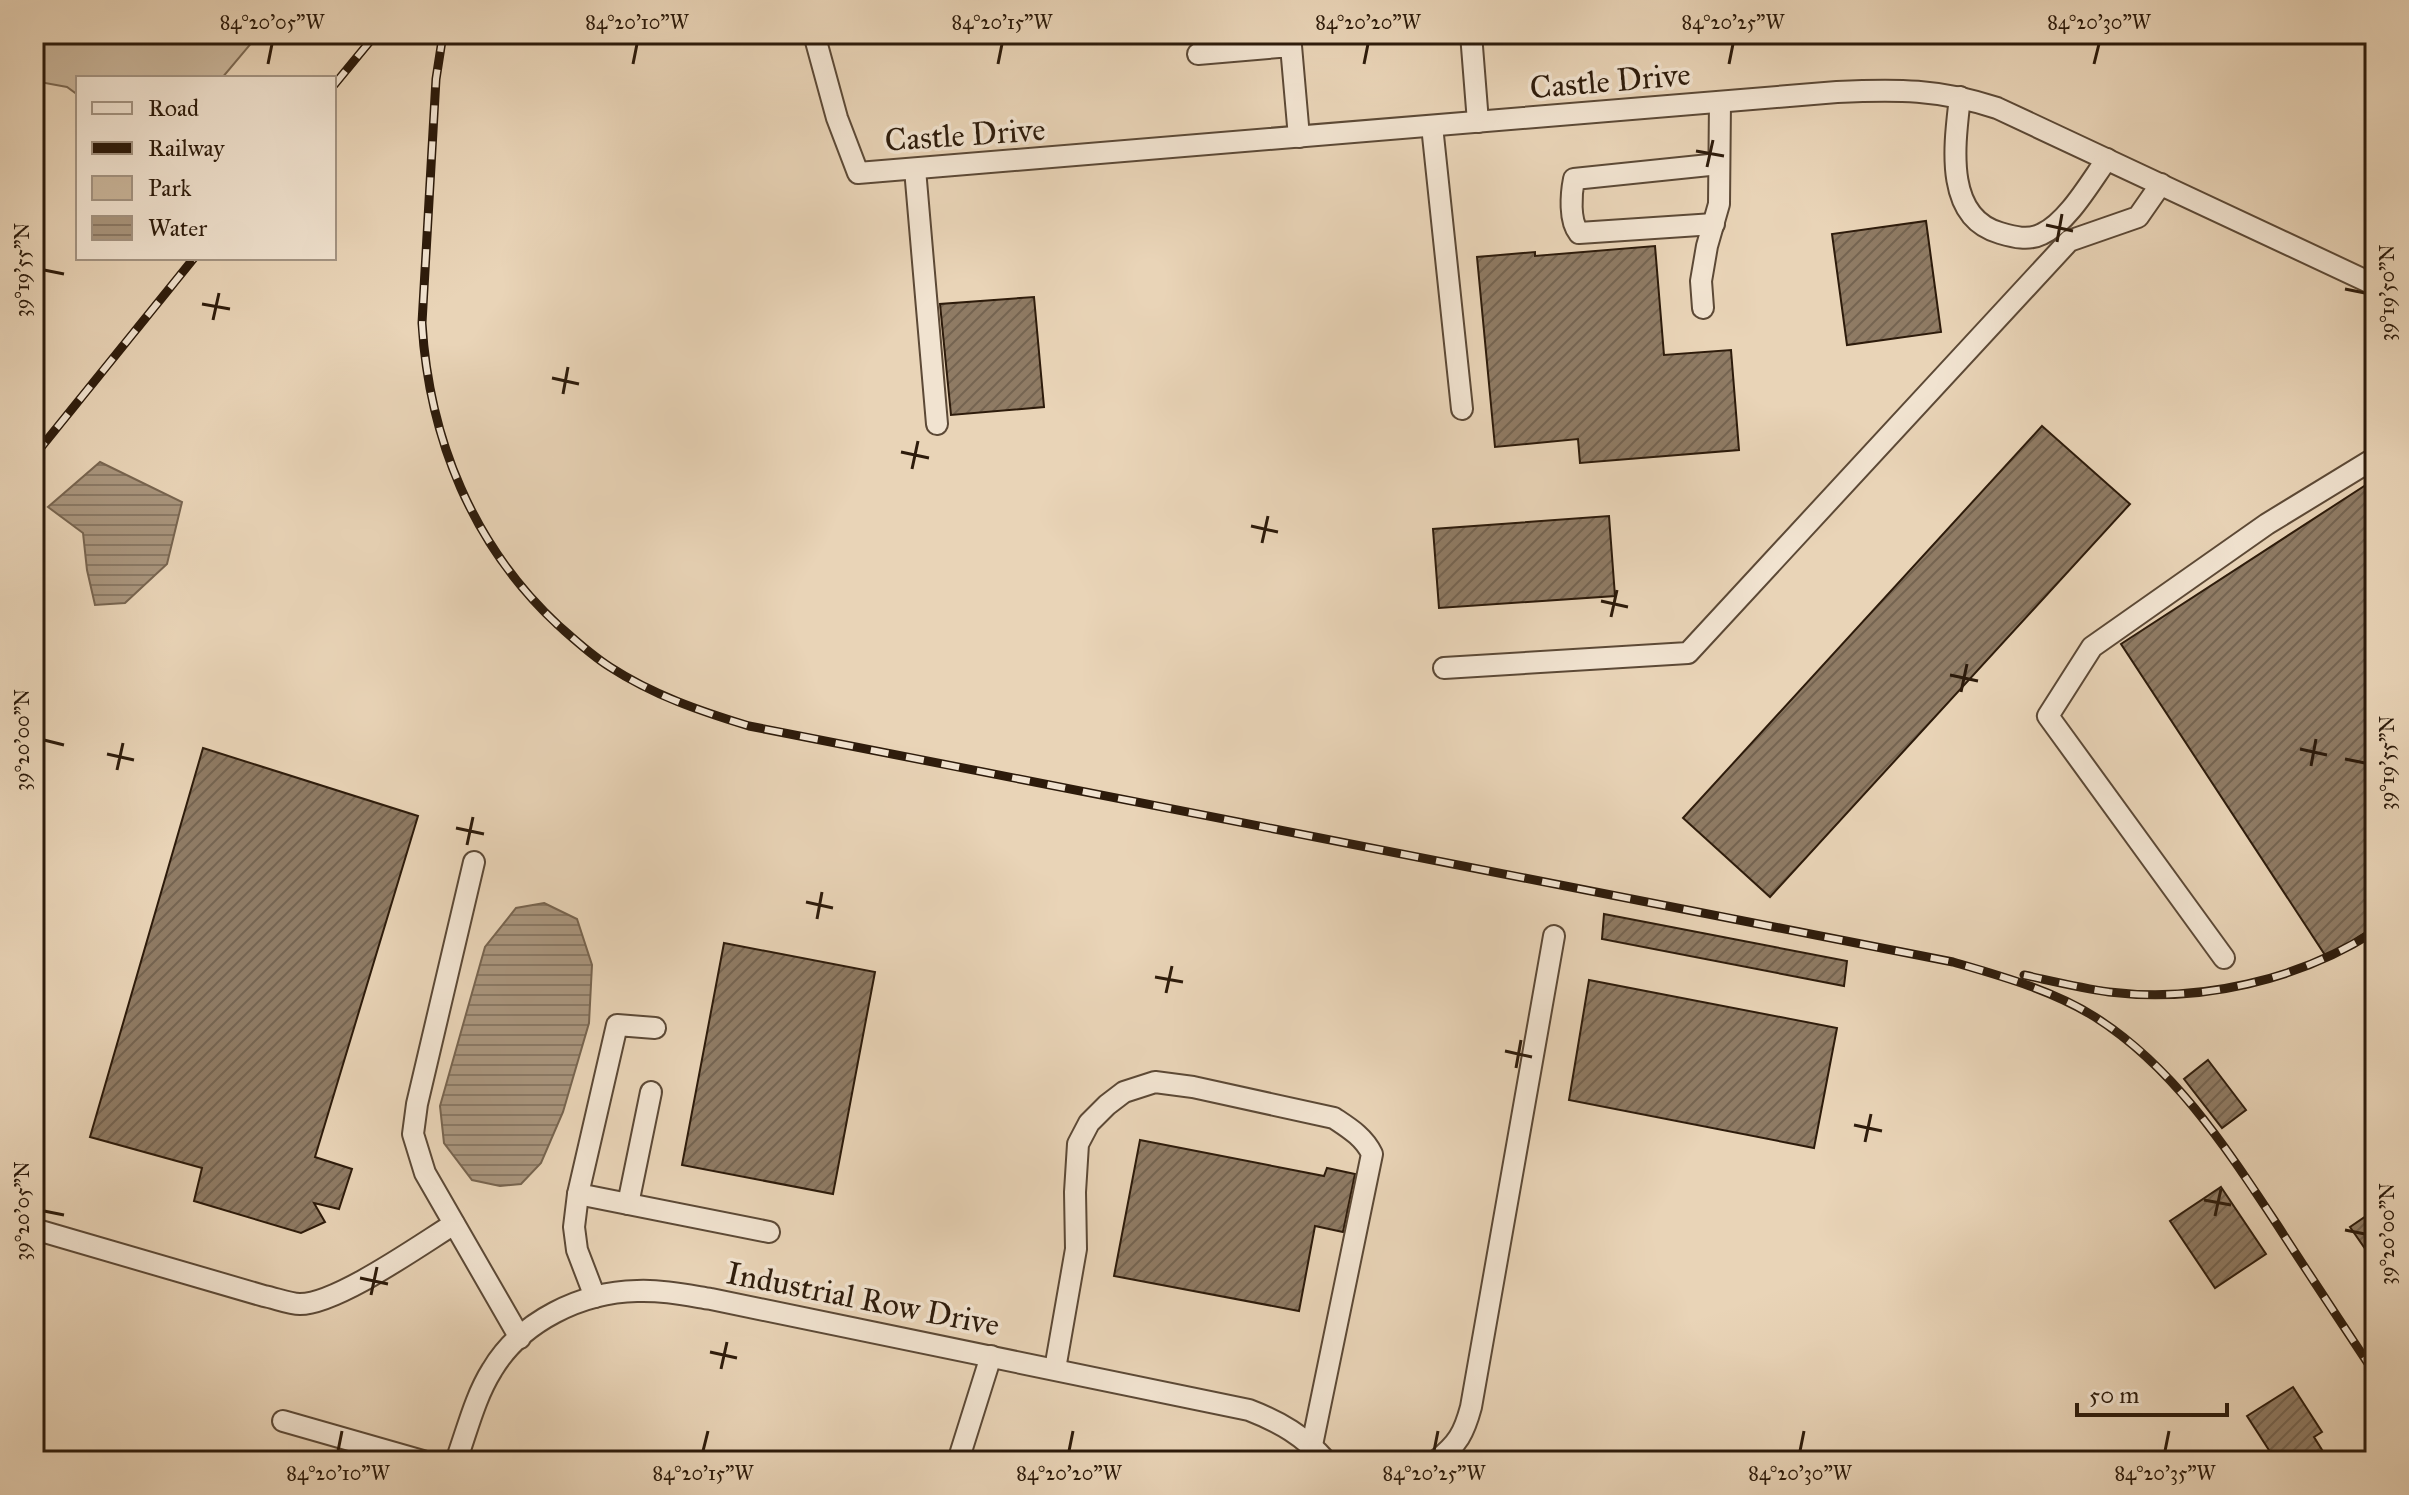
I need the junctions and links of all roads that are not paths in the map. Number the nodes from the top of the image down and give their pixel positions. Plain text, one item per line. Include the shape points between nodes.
1 (814, 34) edge
2 (1472, 34) edge
3 (1198, 54) dead end
4 (1960, 97) junction
5 (1720, 102) junction
6 (1478, 122) junction
7 (1432, 126) junction
8 (1299, 137) junction
9 (2107, 159) junction
10 (1719, 164) junction
11 (915, 169) junction
12 (2161, 184) junction
13 (1714, 224) junction
14 (2375, 285) edge
15 (1703, 308) dead end
16 (1462, 409) dead end
17 (937, 424) dead end
18 (2375, 458) edge
19 (1444, 668) dead end
20 (474, 862) dead end
21 (1554, 936) dead end
22 (2224, 958) dead end
23 (655, 1028) dead end
24 (651, 1092) dead end
25 (578, 1194) junction
26 (628, 1204) junction
27 (454, 1224) junction
28 (34, 1229) edge
29 (769, 1232) dead end
30 (595, 1297) junction
31 (520, 1338) junction
32 (991, 1356) junction
33 (1055, 1369) junction
34 (283, 1421) dead end
35 (1312, 1445) junction
36 (423, 1461) edge
37 (456, 1461) edge
38 (958, 1461) edge
39 (1326, 1461) edge
40 (1436, 1461) edge

1 - 11 street, Castle Drive via 858,173
2 - 6 street
3 - 8 street via 1291,46
4 - 5 street, Castle Drive via 1897,89
4 - 9 street, Castle Drive via 1997,108
4 - 9 street via 1956,171 1961,197 1987,229 2029,238 2045,233 2068,212
5 - 6 street, Castle Drive
5 - 10 street
6 - 7 street, Castle Drive
7 - 8 street, Castle Drive
7 - 16 street
8 - 11 street, Castle Drive
9 - 12 street, Castle Drive
10 - 13 street
10 - 13 street via 1574,179 1572,192 1579,233
11 - 17 street
12 - 14 street, Castle Drive
12 - 19 street via 2138,217 2069,241 1688,653
13 - 15 street via 1701,281
18 - 22 street via 2267,524 2092,647 2048,716
20 - 27 street via 413,1134 425,1173
21 - 40 street via 1471,1407 1456,1444
23 - 25 street via 617,1025
24 - 26 street
25 - 26 street
25 - 30 street via 577,1250
26 - 29 street
27 - 28 street via 348,1289 300,1304
27 - 31 street
30 - 31 street, Industrial Row Drive via 567,1306
30 - 32 street, Industrial Row Drive via 667,1292
31 - 37 street, Industrial Row Drive via 491,1371
32 - 33 street, Industrial Row Drive
32 - 38 street
33 - 35 street, Industrial Row Drive via 1249,1410
33 - 35 street via 1076,1249 1078,1144 1107,1105 1124,1092 1155,1082 1334,1118 1372,1154
34 - 36 street
35 - 39 street, Industrial Row Drive

